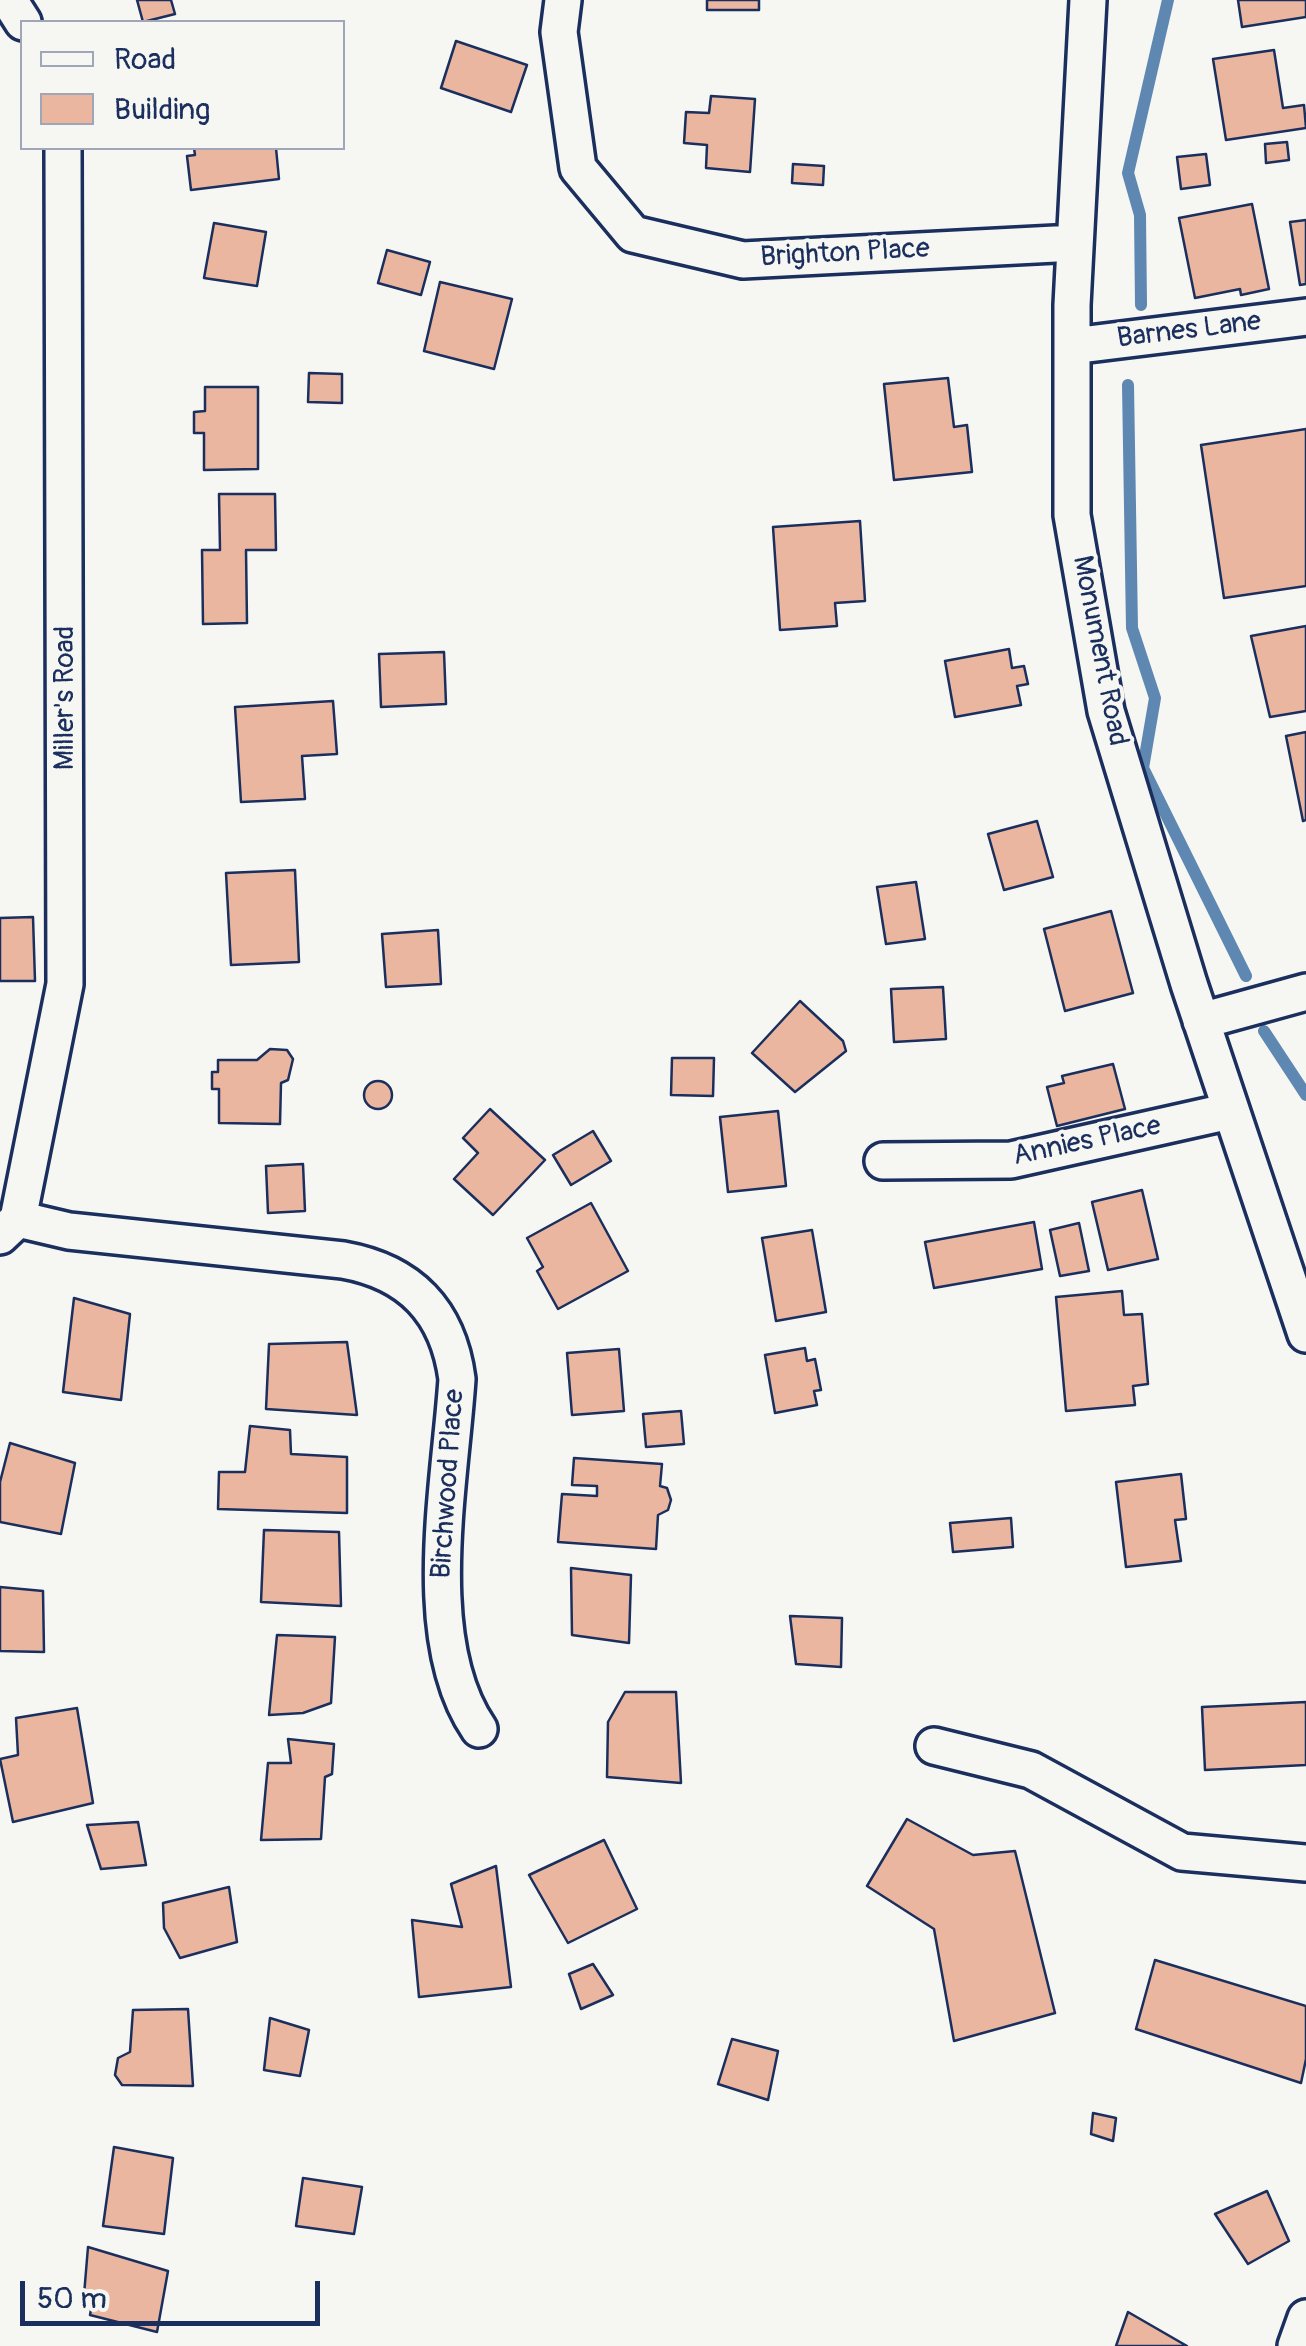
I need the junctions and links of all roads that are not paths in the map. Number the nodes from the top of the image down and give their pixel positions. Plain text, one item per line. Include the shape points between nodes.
1 (562, 0) edge
2 (1088, 0) edge
3 (62, 150) edge
4 (1075, 243) junction
5 (1306, 317) edge
6 (1072, 346) junction
7 (1306, 992) edge
8 (1201, 1021) junction
9 (1230, 1111) junction
10 (883, 1161) dead end
11 (9, 1228) edge
12 (1295, 1257) edge
13 (1306, 1334) edge
14 (479, 1730) dead end
15 (934, 1746) dead end
16 (1306, 1863) edge
17 (1306, 2318) edge
18 (1296, 2346) edge

1 - 4 street, Brighton Place via 559,32 578,168 633,234 743,260
2 - 4 street, Monument Road
3 - 11 street, Miller's Road via 65,984
4 - 6 street, Monument Road
5 - 6 street, Barnes Lane
6 - 8 street, Monument Road via 1072,516 1106,711
7 - 8 street
8 - 9 street, Monument Road
9 - 10 street, Annies Place via 1011,1160
9 - 12 street, Monument Road
11 - 14 street, Birchwood Place via 343,1260 415,1287 454,1354 442,1628 453,1682
12 - 13 street, Monument Road
15 - 16 street via 1030,1770 1182,1852
17 - 18 street

